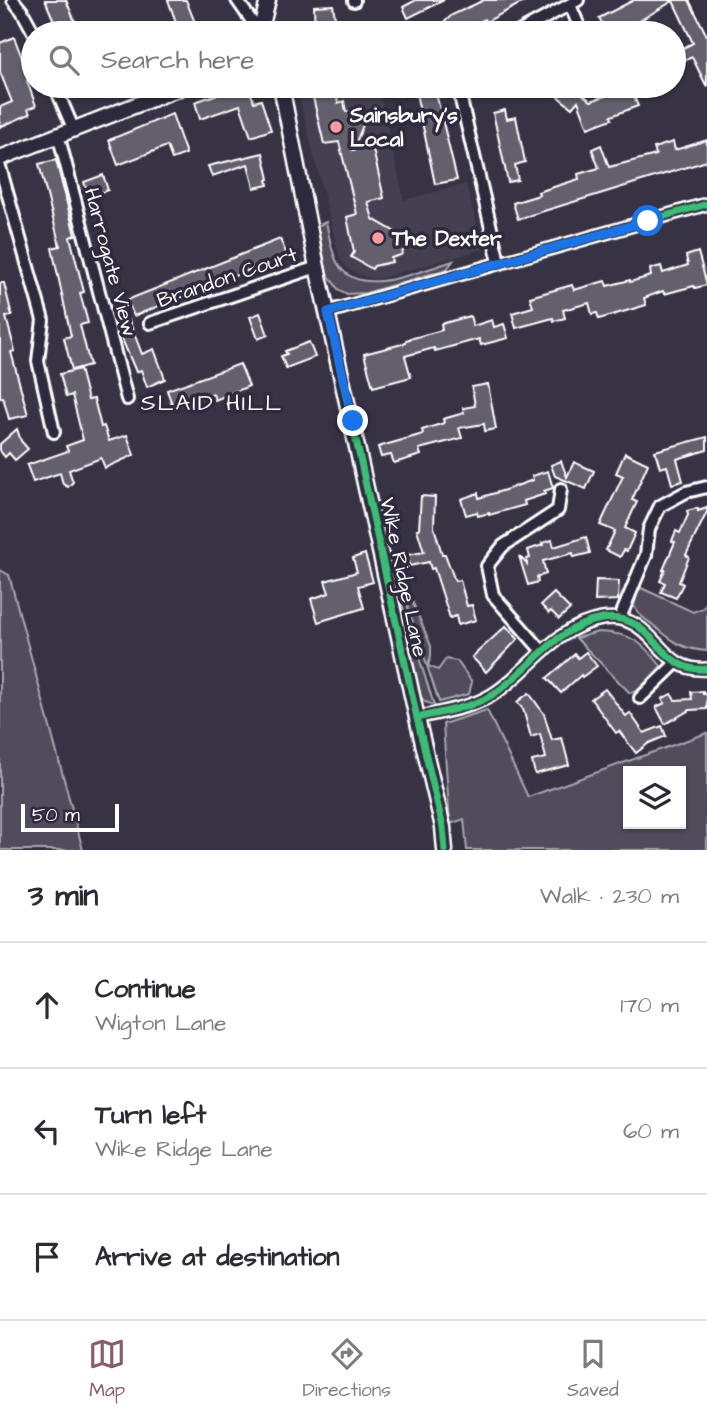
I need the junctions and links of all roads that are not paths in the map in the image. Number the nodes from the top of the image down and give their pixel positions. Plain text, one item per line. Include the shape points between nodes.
1 (13, 0) edge
2 (237, 0) edge
3 (268, 0) edge
4 (574, 2) edge
5 (27, 21) edge
6 (252, 21) edge
7 (263, 21) edge
8 (539, 21) edge
9 (579, 21) edge
10 (60, 98) edge
11 (153, 98) edge
12 (283, 98) edge
13 (461, 98) edge
14 (73, 128) junction
15 (58, 134) junction
16 (0, 158) edge
17 (0, 167) edge
18 (707, 204) edge
19 (499, 262) junction
20 (317, 267) junction
21 (328, 312) junction
22 (150, 323) dead end
23 (127, 399) dead end
24 (54, 432) dead end
25 (707, 487) edge
26 (561, 489) dead end
27 (558, 510) junction
28 (567, 520) dead end
29 (620, 618) junction
30 (542, 651) junction
31 (676, 663) junction
32 (707, 669) edge
33 (640, 698) dead end
34 (417, 718) junction
35 (445, 850) edge

1 - 5 street
2 - 6 street
3 - 7 street
4 - 8 street
4 - 9 street
10 - 14 street
11 - 14 street
12 - 20 street, Wike Ridge Lane
13 - 19 street
14 - 15 street
15 - 16 street
15 - 23 street, Harrogate View
17 - 24 street via 43,320 38,361
18 - 19 street
19 - 21 street
20 - 21 street, Wike Ridge Lane
20 - 22 street, Brandon Court
21 - 34 street, Wike Ridge Lane
25 - 29 street via 660,506
26 - 27 street
27 - 28 street
27 - 30 street via 503,546 487,566 493,595
29 - 30 street via 581,624
29 - 31 street via 646,631
30 - 34 street via 487,698
31 - 32 street
31 - 33 street
34 - 35 street, Wike Ridge Lane

